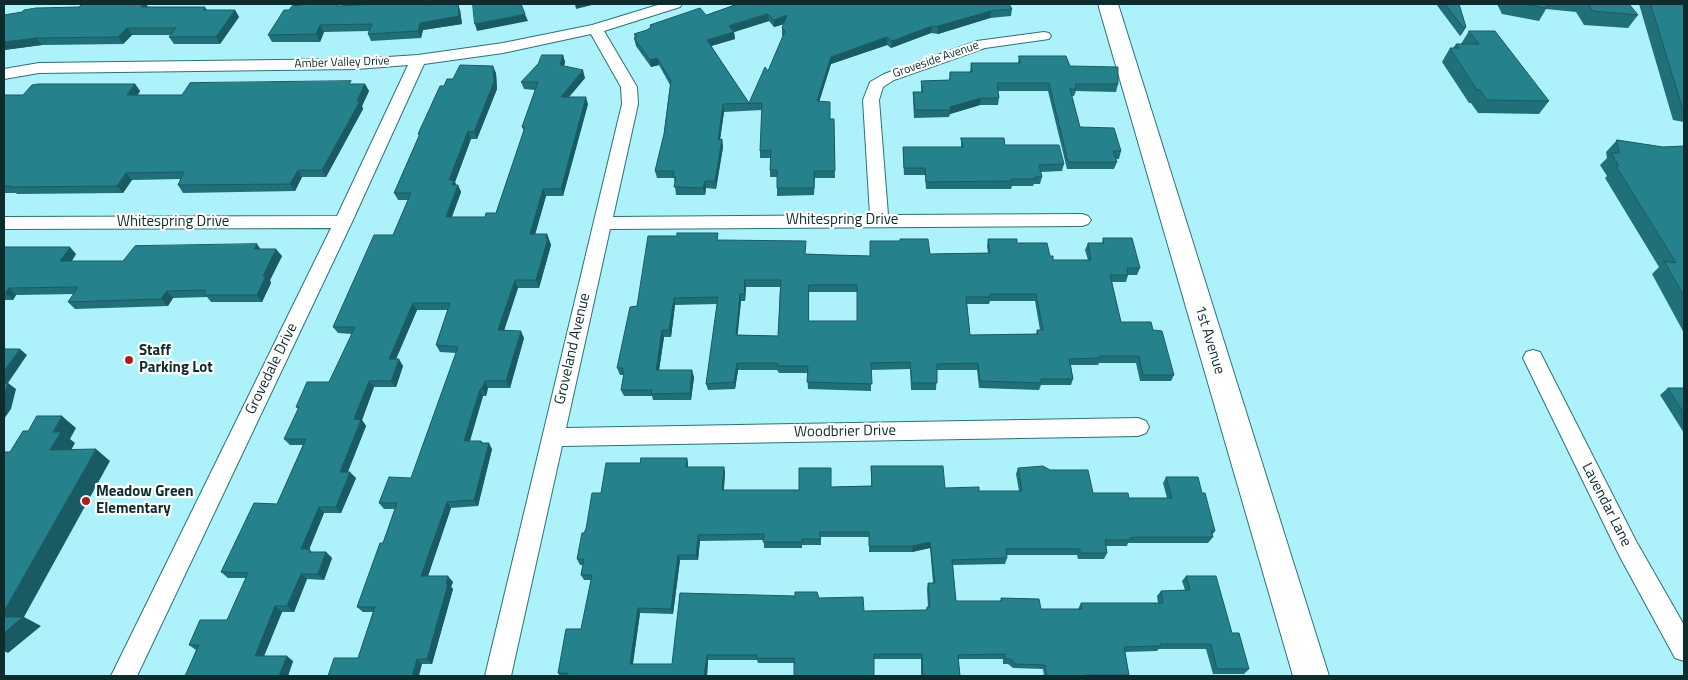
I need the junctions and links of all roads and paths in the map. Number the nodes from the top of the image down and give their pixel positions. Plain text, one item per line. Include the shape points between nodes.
1 (675, 4) edge
2 (1108, 4) edge
3 (595, 29) junction
4 (1044, 36) dead end
5 (418, 60) junction
6 (4, 74) edge
7 (879, 220) junction
8 (1082, 220) dead end
9 (343, 222) junction
10 (4, 223) edge
11 (603, 223) junction
12 (1533, 358) dead end
13 (1138, 427) dead end
14 (553, 437) junction
15 (1684, 649) edge
16 (124, 676) edge
17 (498, 676) edge
18 (1311, 676) edge

1 - 3 street, Amber Valley Drive
2 - 18 main road, 1st Avenue
3 - 5 street, Amber Valley Drive via 503,48
3 - 11 street, Groveland Avenue via 629,87 630,104
4 - 7 street, Groveside Avenue via 982,44 889,77 876,85 871,100
5 - 6 street, Amber Valley Drive via 356,64 39,68
5 - 9 street, Grovedale Drive
7 - 8 street, Whitespring Drive
7 - 11 street, Whitespring Drive
9 - 10 street, Whitespring Drive
9 - 16 street, Grovedale Drive
11 - 14 street, Groveland Avenue
12 - 15 street, Lavendar Lane via 1628,549
13 - 14 street, Woodbrier Drive
14 - 17 street, Groveland Avenue

